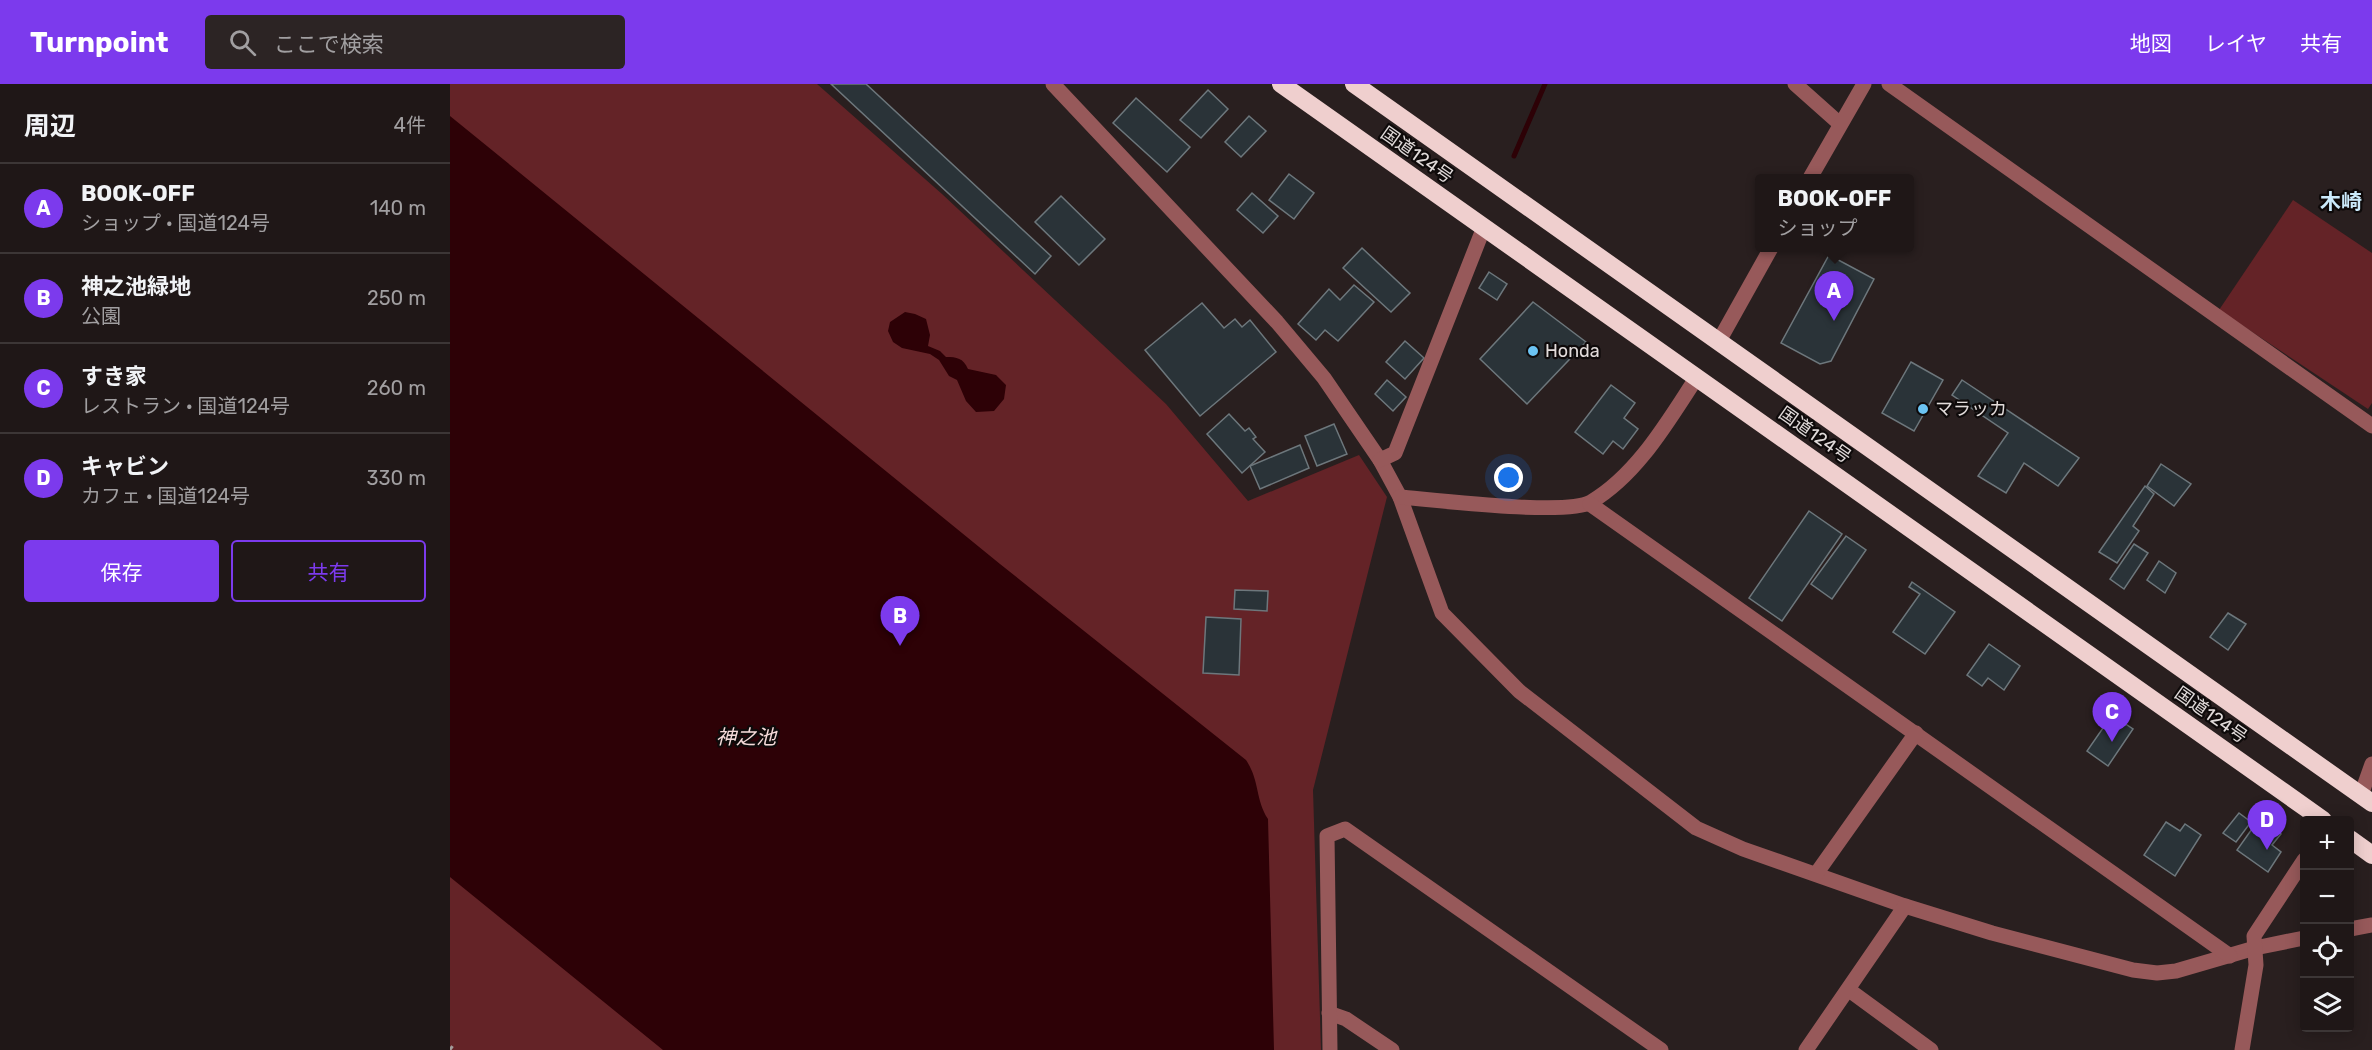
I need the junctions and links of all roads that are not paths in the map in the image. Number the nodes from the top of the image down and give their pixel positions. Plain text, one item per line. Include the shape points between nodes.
1 (1053, 84) edge
2 (1281, 84) edge
3 (1354, 84) edge
4 (1795, 84) edge
5 (1864, 84) edge
6 (1889, 84) edge
7 (1840, 124) junction
8 (1812, 174) edge
9 (1484, 227) junction
10 (1769, 252) edge
11 (1719, 341) junction
12 (1697, 377) junction
13 (2372, 426) edge
14 (1380, 460) junction
15 (1400, 497) junction
16 (1590, 504) junction
17 (1916, 733) junction
18 (2372, 764) edge
19 (2366, 799) edge
20 (2318, 816) edge
21 (2354, 842) edge
22 (2372, 855) edge
23 (2300, 866) edge
24 (1816, 874) junction
25 (1905, 906) junction
26 (2372, 925) edge
27 (2354, 928) edge
28 (2300, 939) edge
29 (2255, 948) junction
30 (2230, 956) junction
31 (1849, 990) junction
32 (1329, 1014) junction
33 (1330, 1050) edge
34 (1392, 1050) edge
35 (1661, 1050) edge
36 (1806, 1050) edge
37 (1931, 1050) edge
38 (2242, 1050) edge

1 - 14 street via 1277,321 1324,378
2 - 9 highway, 国道124号
3 - 11 highway, 国道124号
4 - 7 street
5 - 7 street
6 - 13 street
7 - 8 street
9 - 12 highway, 国道124号
9 - 14 street via 1395,453
10 - 11 street
11 - 19 highway, 国道124号
12 - 16 street via 1655,440 1622,477
12 - 20 highway, 国道124号
14 - 15 street
15 - 16 street via 1545,508
15 - 24 street via 1442,613 1519,691 1696,828
16 - 17 street
17 - 24 street
17 - 30 street
18 - 19 street
21 - 22 highway
23 - 29 street via 2254,936
24 - 25 street
25 - 30 street via 2133,970 2176,971
25 - 31 street
26 - 27 street
28 - 29 street
29 - 30 street
29 - 38 street via 2256,966
31 - 36 street
31 - 37 street
32 - 33 street
32 - 34 street via 1346,1018
32 - 35 street via 1327,836 1345,829

